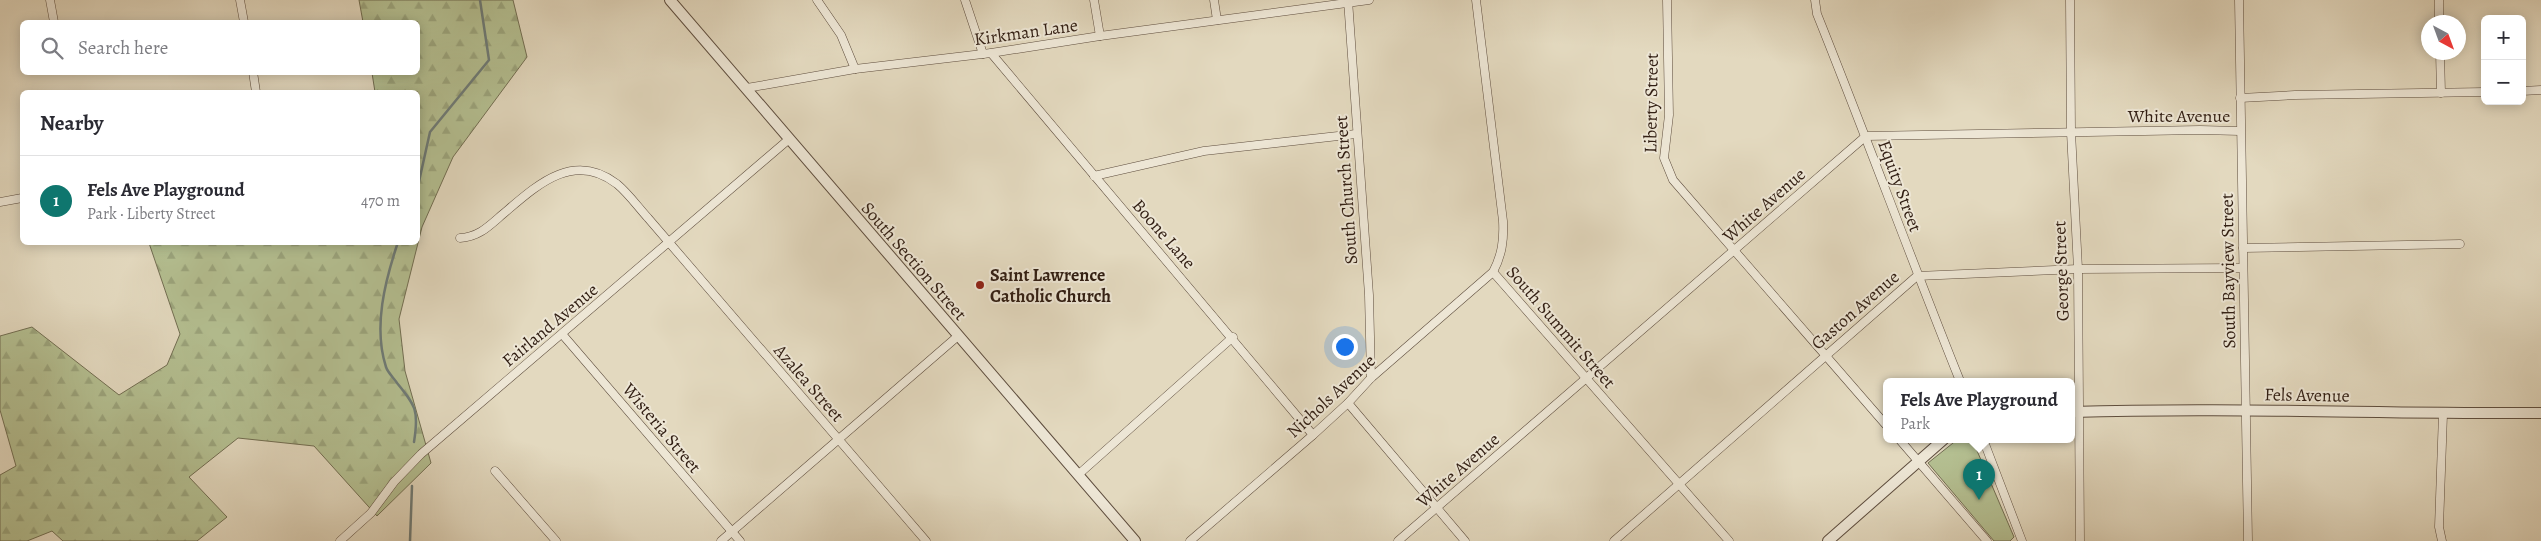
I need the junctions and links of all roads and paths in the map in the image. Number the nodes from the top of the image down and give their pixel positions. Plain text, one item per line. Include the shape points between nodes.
1 (50, 0) edge
2 (240, 0) edge
3 (670, 0) edge
4 (817, 0) edge
5 (965, 0) edge
6 (1094, 0) edge
7 (1214, 0) edge
8 (1369, 0) edge
9 (1476, 0) edge
10 (1666, 0) edge
11 (1815, 0) edge
12 (2070, 0) edge
13 (2239, 0) edge
14 (2439, 0) edge
15 (1349, 1) edge
16 (2439, 15) edge
17 (54, 20) edge
18 (244, 20) edge
19 (1217, 20) junction
20 (1100, 36) junction
21 (991, 53) junction
22 (983, 54) junction
23 (2440, 60) edge
24 (854, 69) junction
25 (253, 75) edge
26 (747, 88) junction
27 (256, 90) edge
28 (2541, 90) edge
29 (2526, 91) edge
30 (2481, 92) edge
31 (2442, 93) junction
32 (2240, 98) junction
33 (2240, 131) junction
34 (2071, 132) junction
35 (1356, 134) junction
36 (1866, 136) junction
37 (788, 140) junction
38 (1094, 176) junction
39 (20, 198) edge
40 (0, 202) edge
41 (460, 238) dead end
42 (670, 244) junction
43 (2460, 244) dead end
44 (2243, 248) junction
45 (1734, 251) junction
46 (2242, 268) junction
47 (2078, 269) junction
48 (1493, 272) junction
49 (1917, 276) junction
50 (562, 334) junction
51 (958, 336) junction
52 (1233, 337) junction
53 (1826, 355) junction
54 (1371, 378) junction
55 (1959, 378) edge
56 (1586, 379) junction
57 (1348, 403) junction
58 (2245, 410) junction
59 (2075, 412) edge
60 (2541, 413) edge
61 (2443, 414) junction
62 (1883, 422) edge
63 (1313, 435) junction
64 (838, 440) junction
65 (1902, 443) edge
66 (1939, 443) edge
67 (1985, 443) edge
68 (1918, 461) junction
69 (495, 471) dead end
70 (1079, 474) junction
71 (1679, 484) junction
72 (1437, 508) junction
73 (732, 532) junction
74 (340, 541) edge
75 (556, 541) edge
76 (721, 541) edge
77 (740, 541) edge
78 (926, 541) edge
79 (1135, 541) edge
80 (1190, 541) edge
81 (1398, 541) edge
82 (1465, 541) edge
83 (1614, 541) edge
84 (1728, 541) edge
85 (1828, 541) edge
86 (1987, 541) edge
87 (2022, 541) edge
88 (2080, 541) edge
89 (2248, 541) edge
90 (2442, 541) edge

1 - 17 street
2 - 18 street
3 - 26 street, South Section Street
4 - 24 street via 840,35
5 - 22 street
6 - 20 street
7 - 19 street
8 - 15 street, Kirkman Lane
9 - 48 street, South Summit Street via 1503,221 1504,241
10 - 45 street, Liberty Street via 1669,116 1664,158 1678,187
11 - 36 street, Equity Street via 1817,14
12 - 34 street, George Street
13 - 32 street, South Bayview Street
14 - 16 street
15 - 19 street, Kirkman Lane
15 - 35 street, South Church Street
19 - 20 street, Kirkman Lane
20 - 21 street, Kirkman Lane
21 - 22 street, Kirkman Lane
21 - 38 street, Boone Lane
22 - 24 street, Kirkman Lane
23 - 31 street
24 - 26 street, Kirkman Lane
25 - 27 street
26 - 37 street, South Section Street
28 - 29 street
30 - 31 street, White Avenue
31 - 32 street, White Avenue
32 - 33 street, South Bayview Street
33 - 34 street, White Avenue
33 - 44 street, South Bayview Street
34 - 36 street, White Avenue
34 - 47 street, George Street
35 - 38 street via 1204,151
35 - 54 street, South Church Street via 1369,294
36 - 45 street, White Avenue
36 - 49 street, Equity Street
37 - 42 street, Fairland Avenue
37 - 51 street, South Section Street
38 - 52 street, Boone Lane
39 - 40 street
41 - 42 street, Azalea Street via 480,233 548,178 578,171 600,174 618,185
42 - 50 street, Fairland Avenue
42 - 64 street, Azalea Street
43 - 44 street
44 - 46 street, South Bayview Street
45 - 53 street, Liberty Street
45 - 56 street, White Avenue
46 - 47 street, Gaston Avenue
46 - 58 street, South Bayview Street
47 - 49 street, Gaston Avenue
47 - 59 street, George Street
48 - 54 street, Nichols Avenue
48 - 56 street, South Summit Street
49 - 53 street, Gaston Avenue
49 - 55 street, Equity Street
50 - 73 street, Wisteria Street
50 - 74 street, Fairland Avenue via 422,454 394,482 371,513
51 - 64 street
51 - 70 street, South Section Street
52 - 63 street, Boone Lane
52 - 70 street
53 - 62 street, Liberty Street
53 - 71 street, Gaston Avenue
54 - 57 street, Nichols Avenue
56 - 71 street, South Summit Street
56 - 72 street, White Avenue
57 - 63 street, Nichols Avenue
57 - 72 street
58 - 59 street, Fels Avenue
58 - 61 street, Fels Avenue
58 - 89 street, South Bayview Street
59 - 88 street, George Street
60 - 61 street, Fels Avenue
61 - 90 street via 2439,527
63 - 80 street, Nichols Avenue
64 - 73 street
64 - 78 street, Azalea Street
65 - 68 street
66 - 68 street
67 - 87 street
68 - 85 street
68 - 86 street
69 - 75 street
70 - 79 street, South Section Street
71 - 83 street, Gaston Avenue
71 - 84 street, South Summit Street
72 - 81 street, White Avenue
72 - 82 street
73 - 76 street
73 - 77 street, Wisteria Street

